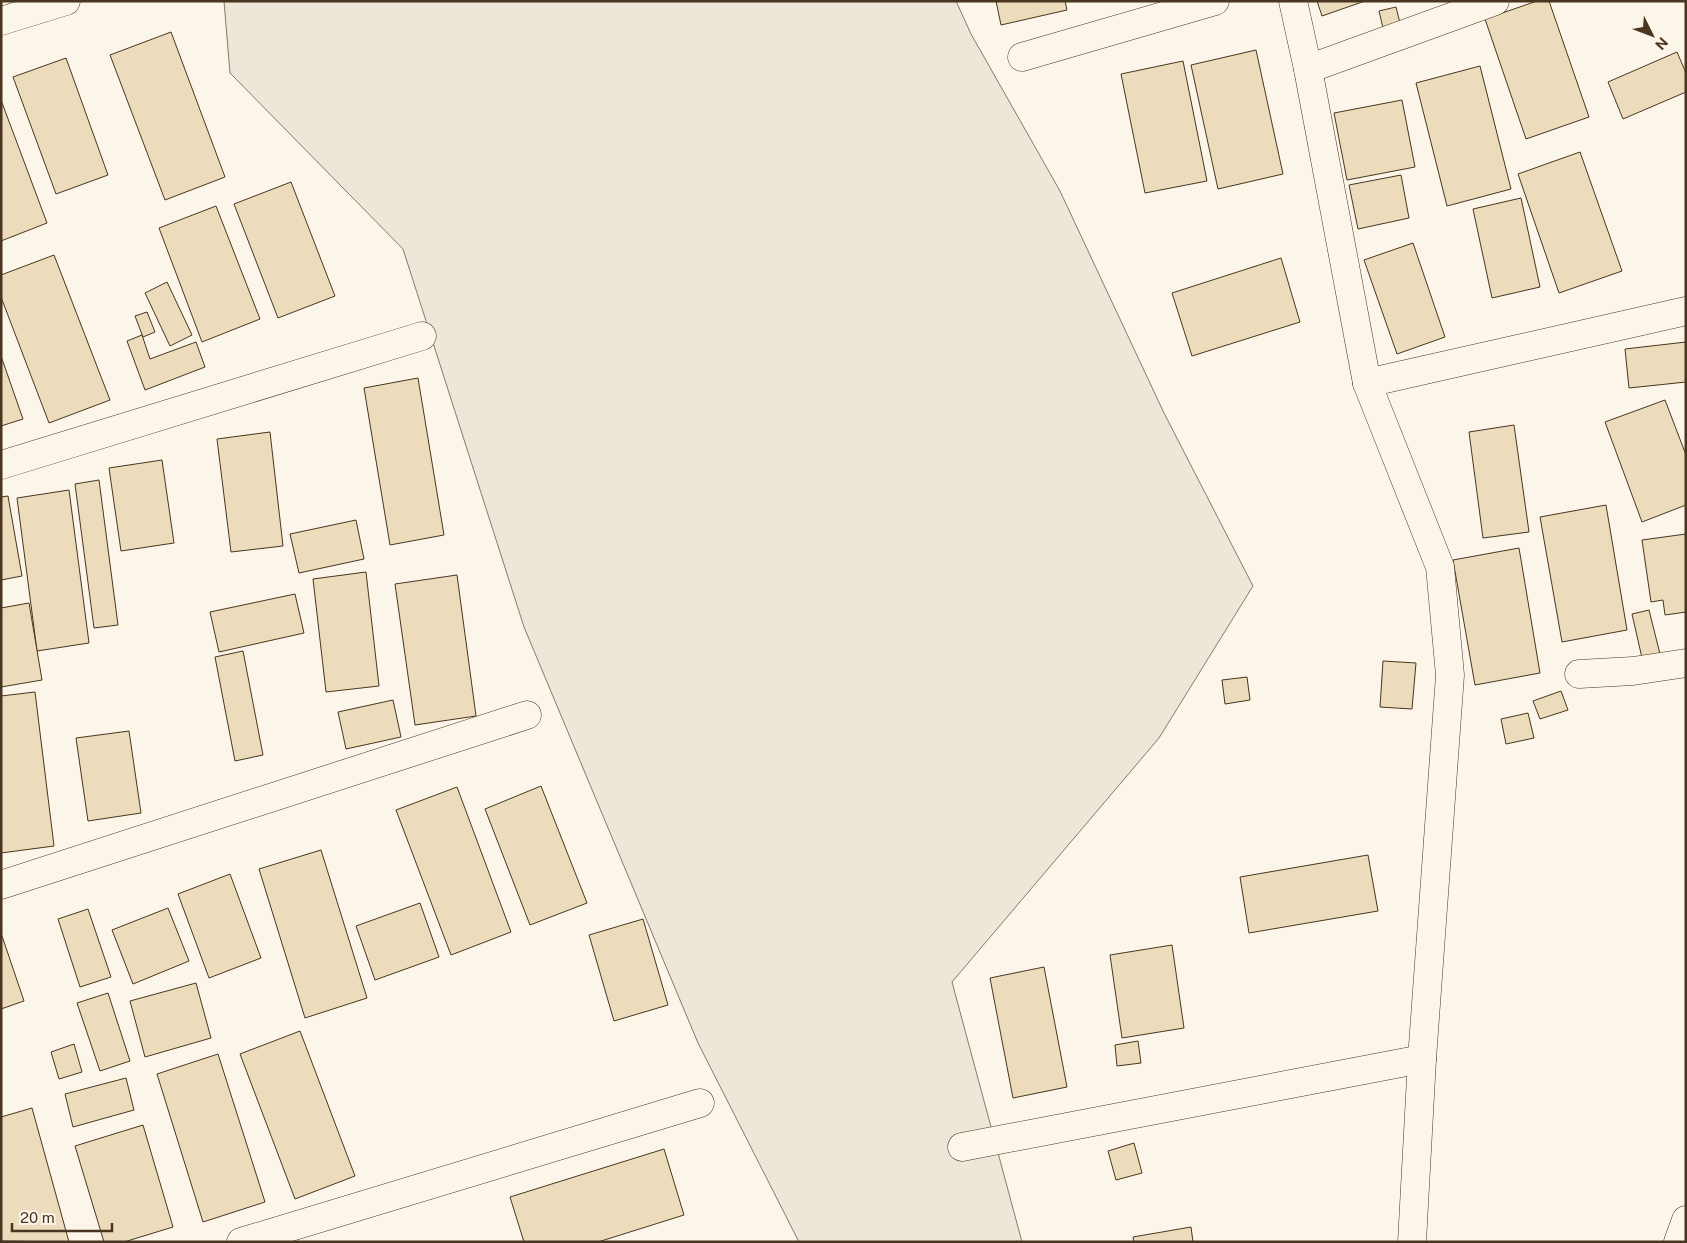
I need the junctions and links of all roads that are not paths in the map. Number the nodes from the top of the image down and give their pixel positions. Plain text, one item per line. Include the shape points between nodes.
1 (66, 1) edge
2 (1215, 1) edge
3 (1293, 1) edge
4 (1495, 1) edge
5 (1, 21) edge
6 (1022, 57) dead end
7 (1308, 69) junction
8 (1686, 311) edge
9 (422, 336) dead end
10 (1367, 382) junction
11 (1, 465) edge
12 (1686, 663) edge
13 (1579, 674) dead end
14 (527, 715) dead end
15 (1, 885) edge
16 (1422, 1059) junction
17 (700, 1103) dead end
18 (962, 1147) dead end
19 (1686, 1220) edge
20 (240, 1242) edge
21 (1412, 1242) edge
22 (1678, 1242) edge

1 - 5 street
2 - 6 street
3 - 7 street
4 - 7 street
7 - 10 street
8 - 10 street
9 - 11 street
10 - 16 street via 1440,567 1450,675
12 - 13 street via 1633,671
14 - 15 street
16 - 18 street
16 - 21 street
17 - 20 street
19 - 22 street

